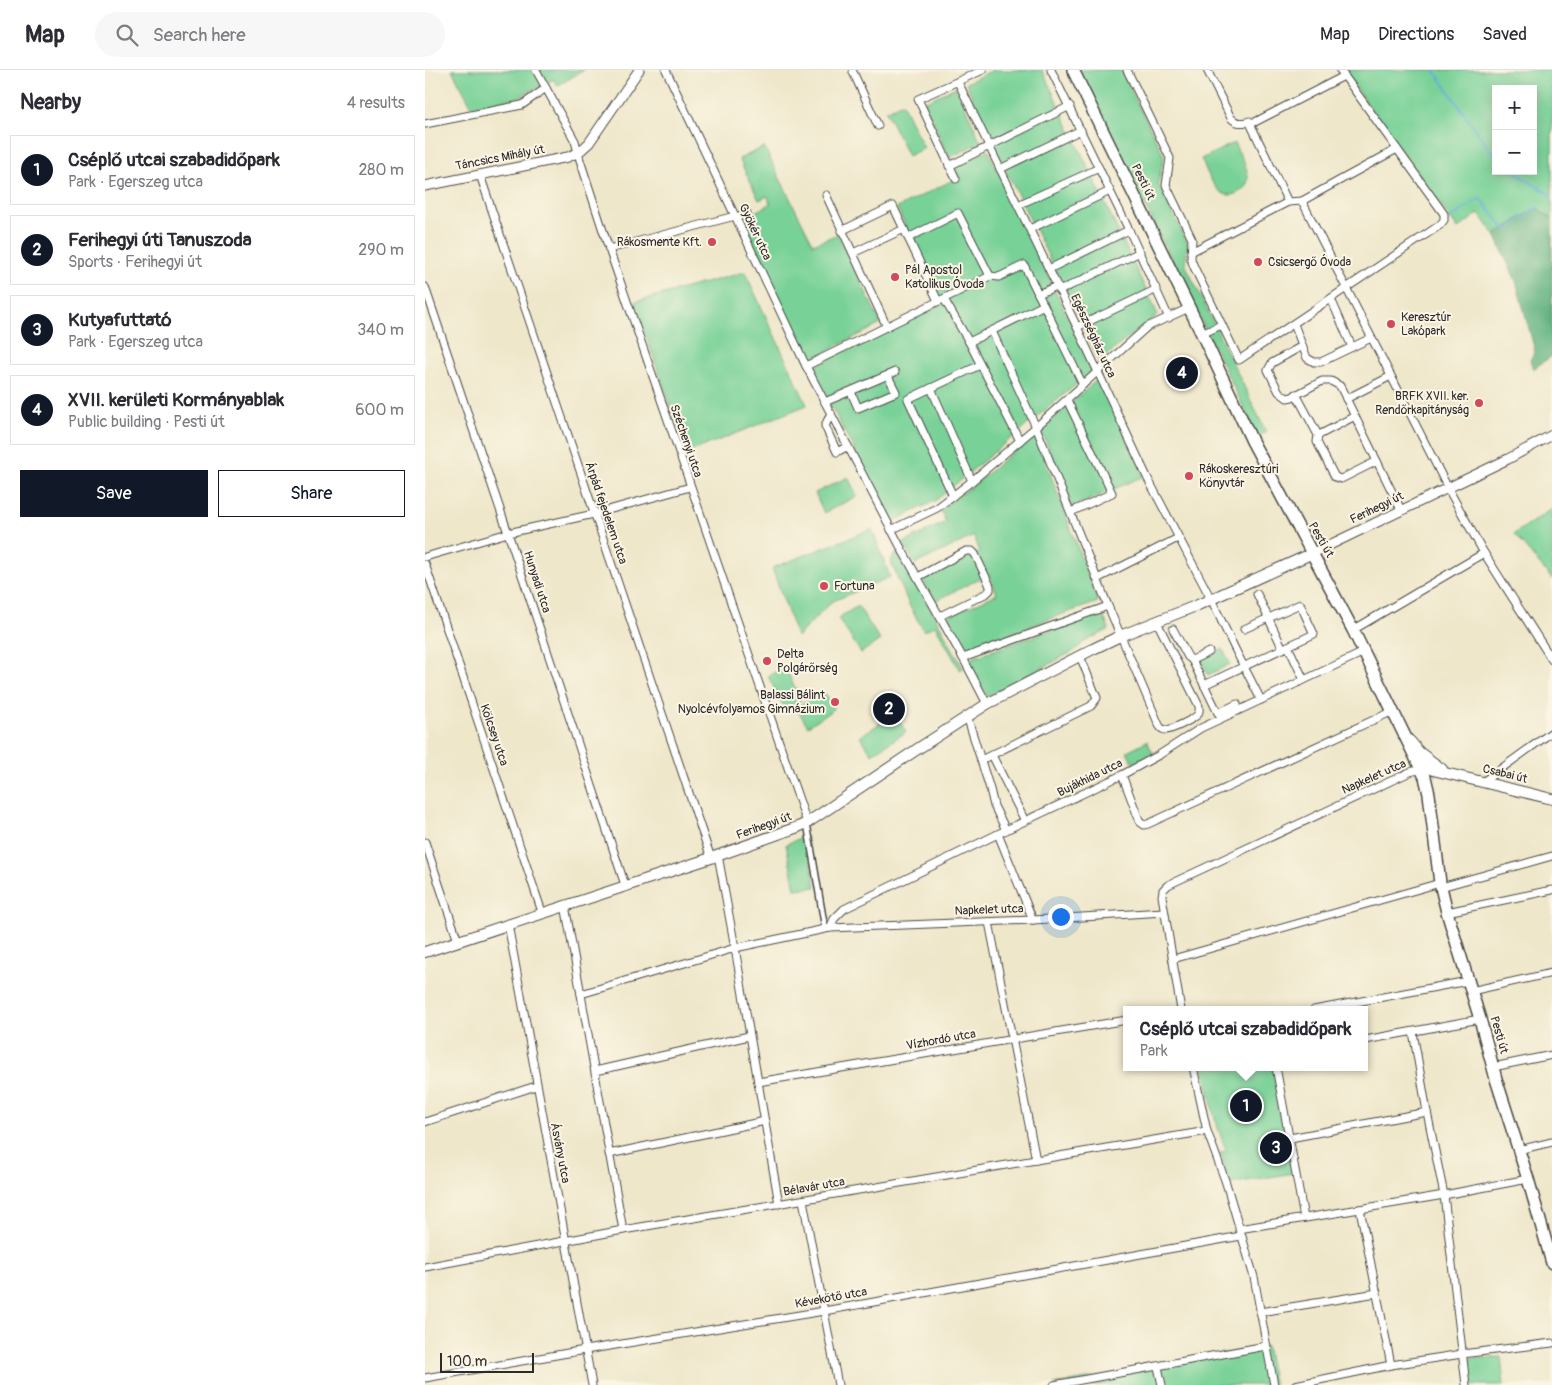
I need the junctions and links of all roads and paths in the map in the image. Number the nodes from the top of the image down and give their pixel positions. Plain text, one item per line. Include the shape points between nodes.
1 (536, 70) edge
2 (639, 70) edge
3 (666, 70) edge
4 (983, 70) edge
5 (1051, 70) edge
6 (1073, 70) edge
7 (1127, 70) edge
8 (1207, 70) edge
9 (853, 72) dead end
10 (1342, 73) edge
11 (958, 82) junction
12 (546, 88) junction
13 (1069, 106) junction
14 (1249, 121) junction
15 (425, 124) edge
16 (878, 126) dead end
17 (1081, 130) junction
18 (989, 146) junction
19 (1397, 149) junction
20 (579, 152) junction
21 (949, 166) junction
22 (1099, 168) junction
23 (1000, 169) junction
24 (480, 175) junction
25 (956, 179) dead end
26 (425, 186) edge
27 (1110, 191) junction
28 (826, 195) dead end
29 (1302, 201) junction
30 (1288, 202) junction
31 (1018, 205) junction
32 (747, 213) dead end
33 (736, 217) junction
34 (1030, 229) junction
35 (904, 230) junction
36 (1129, 230) junction
37 (841, 231) junction
38 (908, 238) junction
39 (609, 249) junction
40 (1139, 252) junction
41 (1191, 252) junction
42 (853, 253) junction
43 (1049, 268) junction
44 (990, 276) junction
45 (425, 287) edge
46 (1058, 288) junction
47 (1346, 288) junction
48 (1157, 289) junction
49 (1039, 294) junction
50 (1331, 299) junction
51 (941, 300) junction
52 (1044, 305) junction
53 (1189, 308) junction
54 (1169, 318) junction
55 (1221, 324) junction
56 (1294, 324) junction
57 (887, 327) junction
58 (1077, 328) junction
59 (992, 331) junction
60 (1202, 334) junction
61 (1371, 338) junction
62 (969, 342) junction
63 (1301, 346) junction
64 (1352, 347) junction
65 (980, 365) junction
66 (806, 366) junction
67 (895, 372) dead end
68 (1098, 372) junction
69 (888, 376) junction
70 (1391, 376) junction
71 (1083, 385) junction
72 (931, 388) junction
73 (851, 392) junction
74 (1296, 394) junction
75 (1346, 399) junction
76 (1067, 400) junction
77 (825, 402) junction
78 (831, 413) junction
79 (1355, 416) junction
80 (1036, 427) junction
81 (1321, 434) dead end
82 (1552, 434) edge
83 (1019, 441) junction
84 (848, 446) junction
85 (1377, 461) junction
86 (972, 481) junction
87 (691, 487) junction
88 (1448, 488) junction
89 (953, 496) junction
90 (1401, 510) junction
91 (1071, 512) junction
92 (595, 514) junction
93 (891, 530) junction
94 (509, 533) junction
95 (1178, 538) junction
96 (1313, 553) junction
97 (1484, 553) junction
98 (425, 557) edge
99 (425, 564) edge
100 (918, 577) junction
101 (1097, 579) junction
102 (1257, 594) dead end
103 (1211, 599) junction
104 (1108, 606) junction
105 (940, 616) junction
106 (1268, 618) junction
107 (1157, 622) junction
108 (1173, 629) dead end
109 (1244, 629) dead end
110 (1353, 630) junction
111 (1121, 636) junction
112 (1285, 648) junction
113 (1209, 652) dead end
114 (1364, 652) junction
115 (1080, 656) junction
116 (963, 658) junction
117 (1192, 660) junction
118 (1552, 660) edge
119 (1244, 668) junction
120 (1304, 680) junction
121 (1204, 685) junction
122 (1261, 700) junction
123 (987, 704) junction
124 (1237, 704) dead end
125 (1389, 714) junction
126 (967, 716) junction
127 (1552, 732) edge
128 (1404, 734) junction
129 (992, 755) junction
130 (981, 760) junction
131 (1423, 769) junction
132 (1122, 775) junction
133 (1451, 775) junction
134 (1484, 781) junction
135 (1552, 799) edge
136 (1025, 821) junction
137 (807, 823) junction
138 (1006, 830) junction
139 (998, 834) junction
140 (425, 842) edge
141 (714, 856) junction
142 (1552, 856) edge
143 (625, 885) junction
144 (1441, 885) junction
145 (1552, 890) edge
146 (565, 905) junction
147 (543, 912) junction
148 (1163, 912) junction
149 (1447, 912) junction
150 (1033, 920) junction
151 (989, 922) junction
152 (508, 924) junction
153 (827, 928) junction
154 (458, 941) junction
155 (735, 948) junction
156 (425, 952) edge
157 (1173, 959) junction
158 (1552, 973) edge
159 (1470, 986) junction
160 (581, 994) junction
161 (1180, 1006) edge
162 (1340, 1006) edge
163 (1480, 1019) junction
164 (1123, 1021) edge
165 (1413, 1032) junction
166 (749, 1036) junction
167 (1012, 1039) junction
168 (1368, 1040) edge
169 (1552, 1055) edge
170 (1493, 1067) junction
171 (595, 1070) junction
172 (1194, 1071) edge
173 (1277, 1071) edge
174 (758, 1082) junction
175 (536, 1086) junction
176 (1427, 1112) junction
177 (765, 1121) junction
178 (425, 1122) edge
179 (1207, 1131) junction
180 (1290, 1138) junction
181 (1552, 1142) edge
182 (1518, 1150) junction
183 (609, 1154) junction
184 (1036, 1160) junction
185 (1528, 1179) junction
186 (1444, 1195) junction
187 (803, 1200) junction
188 (779, 1204) junction
189 (1361, 1209) junction
190 (1304, 1218) junction
191 (623, 1230) junction
192 (1240, 1232) junction
193 (565, 1242) junction
194 (1552, 1263) edge
195 (425, 1267) edge
196 (1377, 1293) junction
197 (824, 1311) junction
198 (1260, 1312) junction
199 (1552, 1343) edge
200 (1266, 1346) junction
201 (585, 1350) junction
202 (1462, 1354) junction
203 (1391, 1365) junction
204 (1159, 1367) junction
205 (425, 1378) edge
206 (592, 1385) edge
207 (838, 1385) edge
208 (1054, 1385) edge
209 (1162, 1385) edge
210 (1274, 1385) edge
211 (1295, 1385) edge
212 (1466, 1385) edge

1 - 12 street, Széchenyi utca
2 - 20 street via 589,143
3 - 33 street, Gyökér utca
4 - 11 street
5 - 13 street
6 - 53 main road, Pesti út
7 - 41 street via 1170,158 1166,185 1192,239
8 - 14 street via 1231,118 1241,124
9 - 16 street
10 - 14 street via 1255,122
10 - 19 street
11 - 18 street, Egészségház utca
11 - 21 street via 918,100
12 - 15 street via 522,105
12 - 20 street, Széchenyi utca
13 - 17 street
13 - 18 street
14 - 30 street
17 - 22 street
17 - 23 street
18 - 21 street
18 - 23 street, Egészségház utca
19 - 29 street
19 - 47 street via 1444,214 1443,220
20 - 24 street, Táncsics Mihály út
20 - 39 street, Széchenyi utca
21 - 25 street
22 - 27 street
22 - 31 street
23 - 31 street, Egészségház utca
24 - 26 street, Táncsics Mihály út
24 - 92 street, Árpád fejedelem utca
27 - 34 street
27 - 36 street
28 - 37 street
29 - 30 street
29 - 47 street
30 - 41 street
31 - 34 street, Egészségház utca
32 - 33 street
33 - 39 street
33 - 66 street, Gyökér utca
34 - 43 street, Egészségház utca
35 - 37 street via 893,206
35 - 38 street
35 - 42 street
36 - 40 street
36 - 43 street
37 - 42 street
38 - 44 street via 958,213
38 - 51 street
39 - 87 street, Széchenyi utca
40 - 46 street
40 - 48 street
41 - 55 street via 1194,267
42 - 57 street
43 - 46 street, Egészségház utca
44 - 49 street via 999,277 1024,265
44 - 51 street
45 - 94 street, Hunyadi utca
46 - 49 street
46 - 58 street, Egészségház utca
47 - 50 street
47 - 61 street
48 - 54 street
48 - 58 street
49 - 52 street
50 - 56 street
50 - 64 street
51 - 57 street
51 - 62 street
52 - 59 street
52 - 71 street
53 - 54 street
53 - 60 main road, Pesti út
54 - 68 street via 1147,327
55 - 56 street via 1239,360
55 - 60 street
56 - 63 street
57 - 66 street
58 - 68 street, Egészségház utca
59 - 62 street
59 - 80 street
60 - 96 main road, Pesti út via 1252,440
61 - 64 street
61 - 70 street
62 - 65 street
63 - 64 street via 1307,358 1314,362 1321,362
63 - 74 street via 1272,363 1268,370 1279,392 1287,398
65 - 72 street
65 - 83 street
66 - 77 street, Gyökér utca
67 - 69 street
68 - 71 street
68 - 95 street, Egészségház utca
69 - 73 street
69 - 73 street via 896,392 859,408
70 - 75 street
70 - 88 street
71 - 76 street
72 - 86 street
72 - 89 street via 908,399
73 - 77 street
74 - 75 street via 1322,381 1331,381 1340,386
74 - 85 street via 1335,477 1341,479
75 - 79 street
76 - 80 street
76 - 91 street via 1112,493
77 - 78 street, Gyökér utca
78 - 84 street, Gyökér utca
78 - 84 street via 825,426 837,452
79 - 81 street
79 - 85 street
80 - 83 street
80 - 91 street
82 - 88 street, Ferihegyi út
83 - 86 street
84 - 93 street, Gyökér utca
85 - 90 street
86 - 89 street
87 - 92 street
87 - 137 street, Széchenyi utca
88 - 90 street, Ferihegyi út
88 - 97 street
89 - 93 street via 937,508
90 - 96 street, Ferihegyi út
91 - 101 street
92 - 94 street
92 - 141 street, Árpád fejedelem utca
93 - 100 street, Gyökér utca
94 - 98 street
94 - 143 street, Hunyadi utca
95 - 101 street
95 - 103 street, Egészségház utca
96 - 103 main road, Ferihegyi út
96 - 110 main road, Pesti út
97 - 110 street
97 - 118 street
99 - 147 street, Kölcsey utca
100 - 105 street, Gyökér utca
100 - 105 street via 966,551 975,554 990,590
101 - 104 street
102 - 106 street
103 - 107 main road, Ferihegyi út
103 - 119 street
104 - 111 street
104 - 116 street
105 - 116 street, Gyökér utca
106 - 109 street
106 - 112 street
106 - 112 street via 1300,604 1315,634
107 - 111 main road, Ferihegyi út
107 - 111 street via 1199,706 1196,717 1169,730 1163,730 1159,725
108 - 117 street
110 - 114 main road, Pesti út
111 - 115 main road, Ferihegyi út
112 - 119 street
112 - 120 street
113 - 117 street
114 - 120 street, Bujákhida utca
114 - 125 main road, Pesti út
115 - 123 main road, Ferihegyi út
115 - 129 street via 1097,698 1095,702
116 - 123 street, Gyökér utca
117 - 121 street
119 - 121 street
119 - 122 street
120 - 122 street, Bujákhida utca
121 - 124 street via 1218,713
122 - 132 street, Bujákhida utca via 1201,728
123 - 126 main road, Ferihegyi út
125 - 128 main road, Pesti út
125 - 132 street via 1144,825
126 - 130 street
126 - 137 main road, Ferihegyi út
127 - 134 street
128 - 131 main road, Pesti út
128 - 133 main road, Csabai út via 1425,757
129 - 130 street
129 - 136 street
130 - 138 street via 994,806
131 - 133 main road, Csabai út
131 - 144 main road, Pesti út
131 - 148 street, Napkelet utca via 1397,778 1168,885 1163,890
132 - 136 street, Bujákhida utca
133 - 134 main road, Csabai út
134 - 135 main road, Csabai út
136 - 138 street, Bujákhida utca
137 - 141 main road, Ferihegyi út
137 - 153 street
138 - 139 street, Bujákhida utca
139 - 150 street
139 - 153 street, Bujákhida utca via 844,909
140 - 154 street
141 - 143 main road, Ferihegyi út
141 - 155 street, Árpád fejedelem utca
142 - 144 street
143 - 146 main road, Ferihegyi út
144 - 149 main road, Pesti út
144 - 157 street
145 - 149 street
146 - 147 main road, Ferihegyi út
146 - 160 street
147 - 152 main road, Ferihegyi út
148 - 150 street, Napkelet utca
148 - 157 street
149 - 159 main road, Pesti út
150 - 151 street, Napkelet utca
151 - 153 street, Napkelet utca
151 - 167 street
152 - 154 main road, Ferihegyi út
152 - 175 street, Ásvány utca
153 - 155 street, Napkelet utca
154 - 156 main road, Ferihegyi út
155 - 160 street, Napkelet utca
155 - 166 street, Árpád fejedelem utca
157 - 161 street
158 - 159 street
159 - 162 street
159 - 163 main road, Pesti út
160 - 171 street
163 - 165 street
163 - 170 main road, Pesti út
164 - 167 street, Vízhordó utca
165 - 168 street
165 - 176 street
166 - 171 street
166 - 174 street, Árpád fejedelem utca
167 - 174 street, Vízhordó utca
167 - 184 street
169 - 170 street
170 - 182 main road, Pesti út
171 - 183 street
172 - 179 street
173 - 180 street
174 - 177 street, Árpád fejedelem utca
175 - 178 street
175 - 193 street, Ásvány utca
176 - 180 street
176 - 186 street
177 - 183 street
177 - 188 street, Árpád fejedelem utca
179 - 184 street, Bélavár utca
179 - 192 street
180 - 190 street
181 - 182 street
182 - 185 main road, Pesti út
183 - 191 street
184 - 187 street, Bélavár utca
185 - 186 street, Kévekötő utca
185 - 194 main road, Pesti út
186 - 189 street, Kévekötő utca
186 - 202 street
187 - 188 street, Bélavár utca
187 - 197 street
188 - 191 street, Bélavár utca
189 - 190 street, Kévekötő utca
189 - 196 street
190 - 192 street, Kévekötő utca
191 - 193 street, Bélavár utca
192 - 197 street, Kévekötő utca
192 - 198 street via 1254,1277
193 - 195 street, Bélavár utca
193 - 201 street, Ásvány utca
196 - 198 street
196 - 203 street
197 - 201 street, Kévekötő utca
197 - 207 street
198 - 200 street
199 - 202 street
200 - 204 street
200 - 210 street
201 - 205 street, Kévekötő utca
201 - 206 street, Ásvány utca
202 - 203 street
202 - 212 street
203 - 211 street
204 - 208 street
204 - 209 street

